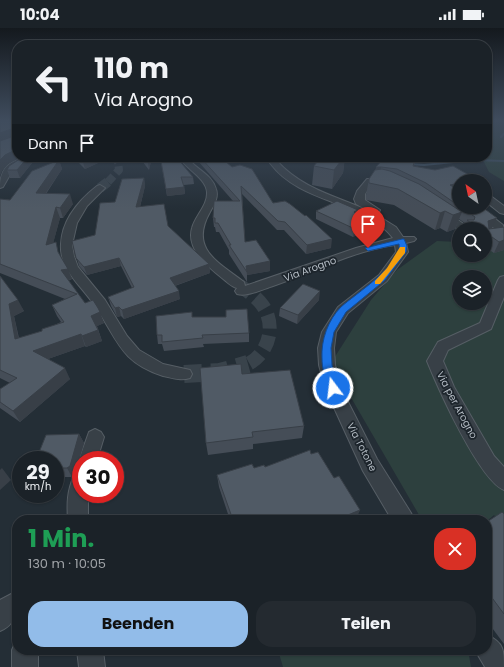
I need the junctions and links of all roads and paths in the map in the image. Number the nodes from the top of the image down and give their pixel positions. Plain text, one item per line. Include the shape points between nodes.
1 (21, 162) edge
2 (187, 162) edge
3 (274, 163) tunnel mouth
4 (0, 185) edge
5 (399, 186) edge
6 (100, 188) tunnel mouth
7 (492, 202) edge
8 (434, 208) edge
9 (504, 211) edge
10 (483, 214) edge
11 (455, 222) edge
12 (492, 235) edge
13 (402, 241) junction
14 (504, 280) edge
15 (184, 374) tunnel mouth
16 (95, 437) dead end
17 (91, 451) edge
18 (504, 481) edge
19 (77, 503) edge
20 (78, 515) edge
21 (401, 515) edge
22 (12, 607) edge
23 (0, 619) edge
24 (25, 655) edge
25 (91, 655) edge
26 (492, 655) edge
27 (25, 667) edge
28 (92, 667) edge
29 (501, 667) edge

1 - 4 street via 7,171
2 - 13 street, Via Arogno via 204,178 212,192 197,228 198,244 210,260 241,288 272,282 378,245
3 - 13 street via 305,188 380,221
5 - 13 street via 370,181 358,199 390,217 405,230 411,239
6 - 15 street via 85,201 69,228 66,239 71,266 100,304 130,351 155,368
7 - 9 street
8 - 11 street
10 - 12 street via 499,227 499,232
13 - 21 street, Via Totone via 402,252 382,278 343,310 329,332 326,348 333,388 370,465
14 - 18 street, Via per Arogno via 486,326 443,346 435,361 446,388 487,462
16 - 17 street
19 - 20 street
22 - 23 street via 5,611
24 - 27 street
25 - 28 street
26 - 29 street

